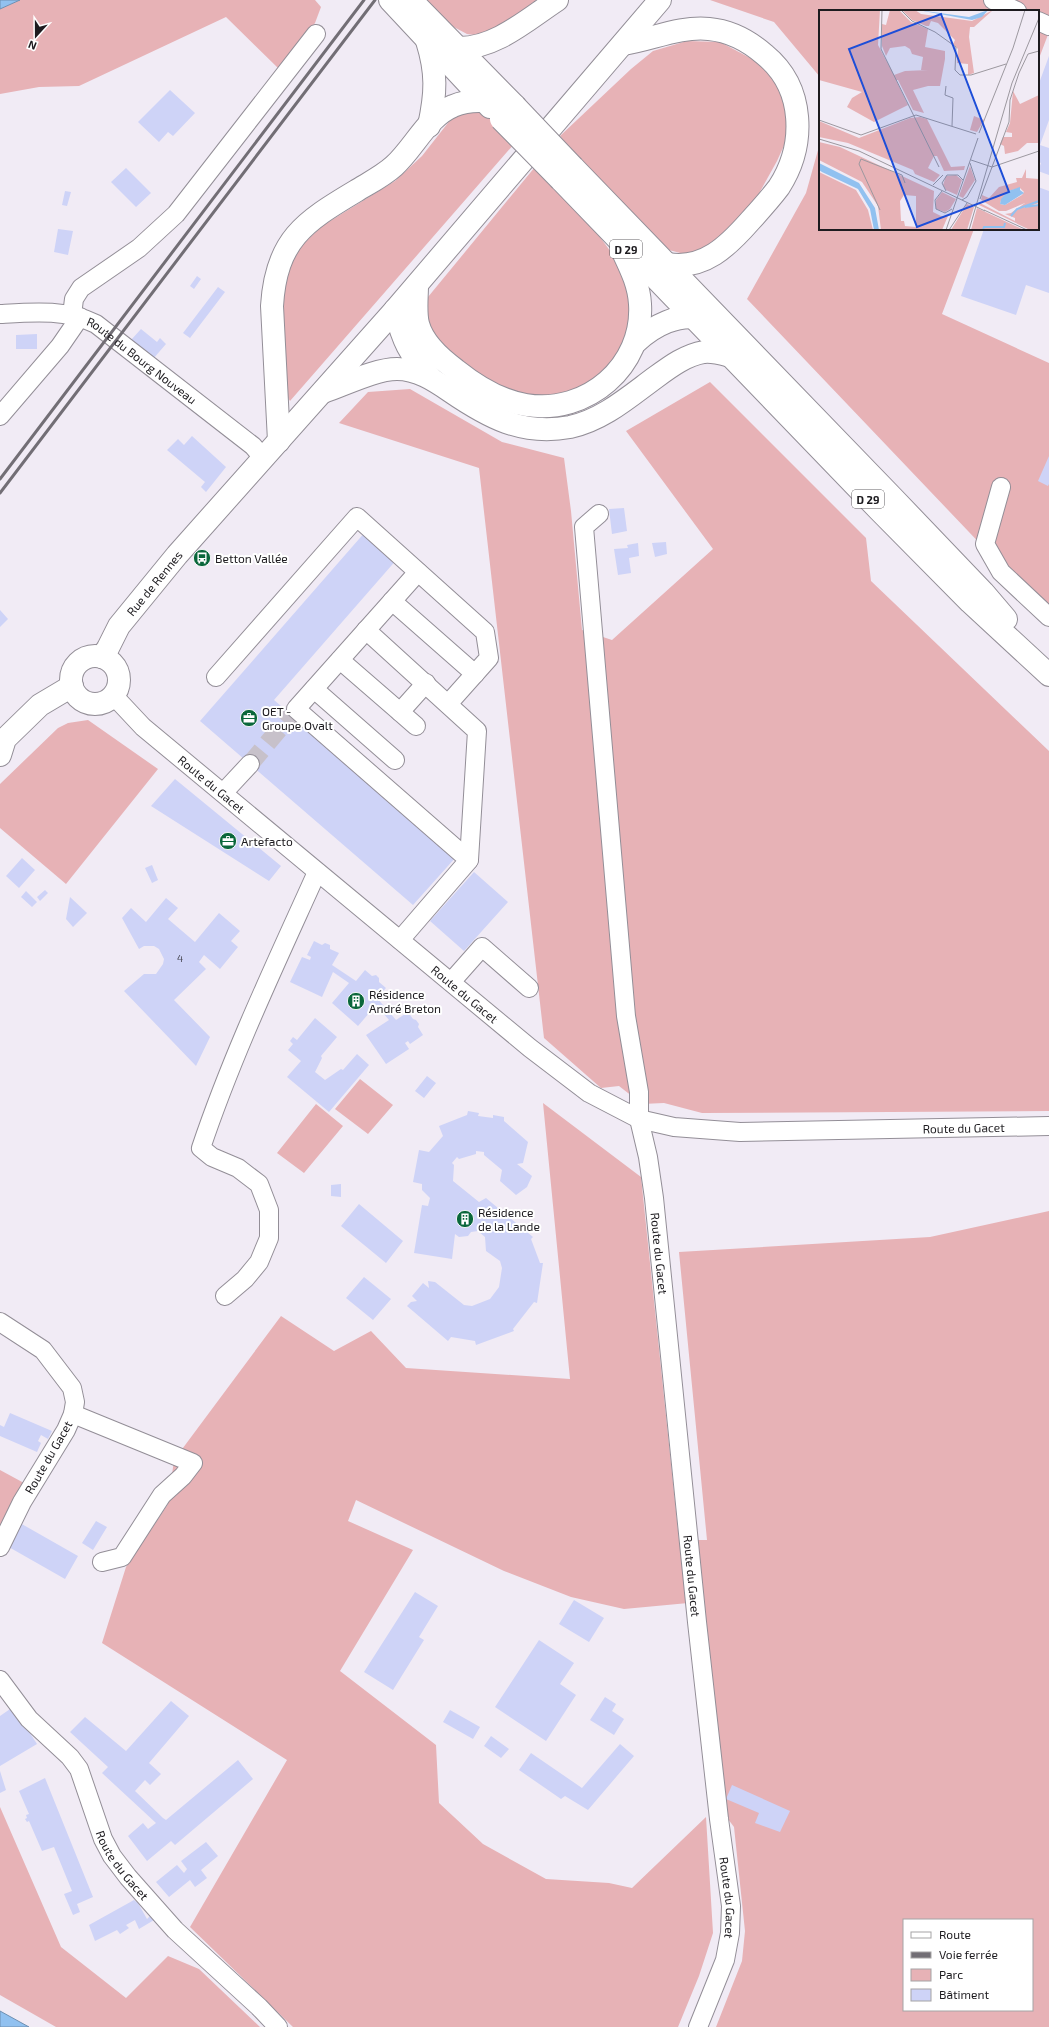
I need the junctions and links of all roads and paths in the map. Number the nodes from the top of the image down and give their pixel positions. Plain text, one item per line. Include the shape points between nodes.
1 (390, 0) edge
2 (411, 0) edge
3 (557, 0) edge
4 (660, 0) edge
5 (993, 0) edge
6 (1015, 10) edge
7 (1039, 21) edge
8 (1049, 26) edge
9 (316, 34) dead end
10 (426, 38) junction
11 (623, 44) junction
12 (458, 48) junction
13 (484, 100) junction
14 (508, 112) junction
15 (429, 126) junction
16 (567, 173) junction
17 (618, 242) junction
18 (668, 264) junction
19 (417, 285) junction
20 (395, 310) junction
21 (0, 314) edge
22 (76, 316) junction
23 (693, 317) junction
24 (636, 342) junction
25 (738, 350) junction
26 (430, 377) junction
27 (322, 392) junction
28 (0, 416) edge
29 (279, 441) junction
30 (264, 459) junction
31 (1001, 487) dead end
32 (599, 514) dead end
33 (418, 572) junction
34 (392, 601) junction
35 (1049, 617) edge
36 (366, 630) junction
37 (340, 660) junction
38 (108, 661) junction
39 (1049, 670) edge
40 (474, 674) junction
41 (1049, 675) edge
42 (216, 677) dead end
43 (426, 683) junction
44 (314, 689) junction
45 (76, 692) junction
46 (109, 699) junction
47 (448, 704) junction
48 (400, 712) junction
49 (416, 726) dead end
50 (0, 754) edge
51 (395, 760) dead end
52 (250, 764) tunnel mouth
53 (223, 793) junction
54 (469, 860) junction
55 (317, 872) junction
56 (400, 940) junction
57 (451, 982) junction
58 (529, 988) dead end
59 (639, 1119) junction
60 (1049, 1126) edge
61 (225, 1296) dead end
62 (0, 1322) edge
63 (73, 1414) junction
64 (0, 1547) edge
65 (102, 1562) dead end
66 (0, 1680) edge
67 (278, 2027) edge
68 (698, 2027) edge

1 - 10 main road, D 29
2 - 12 main road, D 29
3 - 12 main road via 502,36 479,45
4 - 11 main road, Rue de Rennes
5 - 6 street
7 - 8 street
9 - 22 street via 176,214 139,248 81,288 74,299
10 - 13 main road, D 29
10 - 15 main road via 435,77
11 - 18 main road via 643,42 687,29 725,31 745,40 776,64 789,83 795,103 798,124 796,143 790,165 769,201 713,256 689,265
11 - 19 main road, Rue de Rennes
12 - 14 main road, D 29
13 - 14 main road, D 29
13 - 15 main road via 462,102 452,106
14 - 16 main road, D 29, bridge
15 - 29 main road via 408,153 393,167 313,218 284,254 278,267 272,306
16 - 17 main road, D 29
16 - 18 main road, D 29
17 - 23 main road, D 29
17 - 24 main road via 638,290 640,316
18 - 25 main road, D 29
19 - 20 main road, Rue de Rennes
19 - 24 main road via 418,324 432,349 464,376 509,401 526,405 559,406 592,394 615,376
20 - 26 main road via 403,340 414,359
20 - 27 main road, Rue de Rennes
21 - 22 street, Route du Bourg Nouveau via 47,312
22 - 28 street via 60,346
22 - 30 street, Route du Bourg Nouveau via 96,324 253,446
23 - 24 main road via 667,322 646,332
23 - 25 main road, D 29
25 - 26 main road via 706,352 684,358 611,410 586,422 553,429 519,427 500,421
25 - 39 main road, D 29 via 983,592
25 - 41 main road, D 29 via 965,597
26 - 27 main road via 411,370 385,370
27 - 29 main road, Rue de Rennes
29 - 30 main road, Rue de Rennes
30 - 38 main road, Rue de Rennes via 177,555 119,626 108,648
31 - 35 street via 985,544 1001,572
32 - 59 street via 584,527 626,1016 639,1092
33 - 34 street
33 - 40 street via 486,632 489,658
33 - 42 street via 357,517
34 - 36 street
34 - 40 street
36 - 37 street
36 - 43 street
37 - 44 street
37 - 48 street
38 - 45 main road via 93,656 78,663 72,678
38 - 46 main road via 118,672 119,680 118,688
40 - 47 street
43 - 47 street
43 - 48 street
44 - 51 street
44 - 54 street via 294,712
45 - 46 main road via 91,703
45 - 50 main road via 48,714 16,747
46 - 53 street, Route du Gacet via 115,711 143,727
47 - 54 street via 477,731
48 - 49 street
52 - 53 street
53 - 55 street, Route du Gacet
54 - 56 street
55 - 56 street, Route du Gacet
55 - 61 street via 266,982 200,1148 212,1158 238,1168 259,1184 269,1210 269,1238 259,1262 245,1279
56 - 57 street, Route du Gacet
57 - 58 street via 482,947
57 - 59 street, Route du Gacet via 589,1093
59 - 60 street, Route du Gacet via 674,1127 740,1132
59 - 68 street, Route du Gacet via 654,1198 697,1622 731,1906 725,1960
62 - 63 street, Route du Gacet via 43,1350 59,1370 72,1388 75,1402
63 - 64 street, Route du Gacet via 22,1502
63 - 65 street via 193,1463 162,1495 122,1557
66 - 67 street, Route du Gacet via 29,1719 70,1757 79,1769 103,1838 112,1856 128,1877 175,1930

